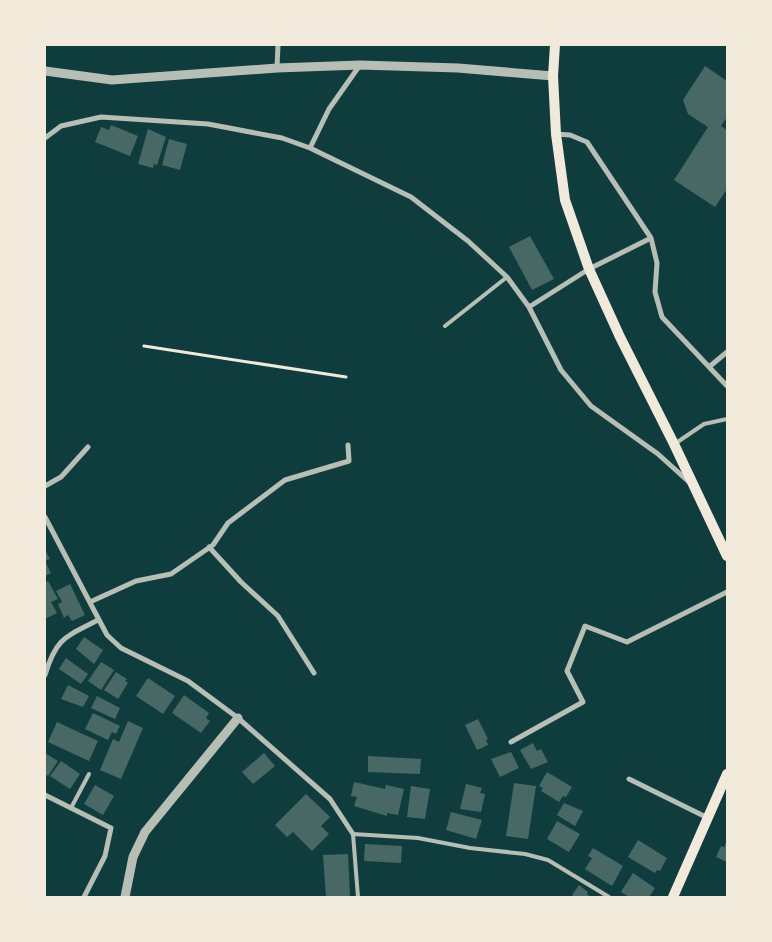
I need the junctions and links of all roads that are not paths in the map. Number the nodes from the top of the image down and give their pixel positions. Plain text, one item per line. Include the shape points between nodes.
1 (278, 45) edge
2 (555, 45) edge
3 (360, 65) junction
4 (277, 68) junction
5 (45, 70) edge
6 (553, 76) junction
7 (556, 134) junction
8 (45, 138) edge
9 (310, 148) junction
10 (651, 238) junction
11 (589, 269) junction
12 (507, 276) junction
13 (529, 307) junction
14 (445, 326) dead end
15 (727, 352) edge
16 (709, 367) junction
17 (727, 386) edge
18 (727, 420) edge
19 (674, 444) junction
20 (348, 445) dead end
21 (88, 447) dead end
22 (45, 486) edge
23 (695, 488) junction
24 (45, 517) edge
25 (209, 547) junction
26 (727, 556) edge
27 (727, 592) edge
28 (90, 602) junction
29 (98, 620) junction
30 (314, 673) dead end
31 (45, 675) edge
32 (238, 718) junction
33 (511, 742) dead end
34 (89, 774) dead end
35 (727, 774) edge
36 (629, 780) dead end
37 (45, 794) edge
38 (70, 808) junction
39 (708, 818) junction
40 (353, 834) junction
41 (84, 897) edge
42 (126, 897) edge
43 (358, 897) edge
44 (609, 897) edge
45 (673, 897) edge

1 - 4 street
2 - 6 main road
3 - 4 street
3 - 6 street via 458,68
3 - 9 street via 329,109
4 - 5 street via 112,80
6 - 7 main road
7 - 10 street via 570,134 587,142
7 - 11 main road via 565,200
8 - 9 street via 61,126 101,117 208,124 282,138
9 - 12 street via 411,197
10 - 11 street
10 - 16 street via 657,263 655,292 662,317
11 - 13 street
11 - 19 main road
12 - 13 street
12 - 14 lane
13 - 23 street via 561,370 591,406 658,454
15 - 16 street
16 - 17 street
18 - 19 lane via 704,424
19 - 23 main road
20 - 25 street via 349,461 285,480 228,523
21 - 22 street via 62,477
23 - 26 main road
24 - 28 street
25 - 28 street via 172,574 136,581
25 - 30 street via 278,616
27 - 33 street via 627,642 585,626 567,671 583,702
28 - 29 street
29 - 31 street via 60,640
29 - 32 street via 106,635 121,648 188,681
32 - 40 street via 330,799
32 - 42 street via 145,832 133,857
34 - 38 lane
35 - 39 main road
36 - 39 street
37 - 38 street
38 - 41 street via 111,828 105,856
39 - 45 main road
40 - 43 lane
40 - 44 lane via 418,838 525,854 548,860

